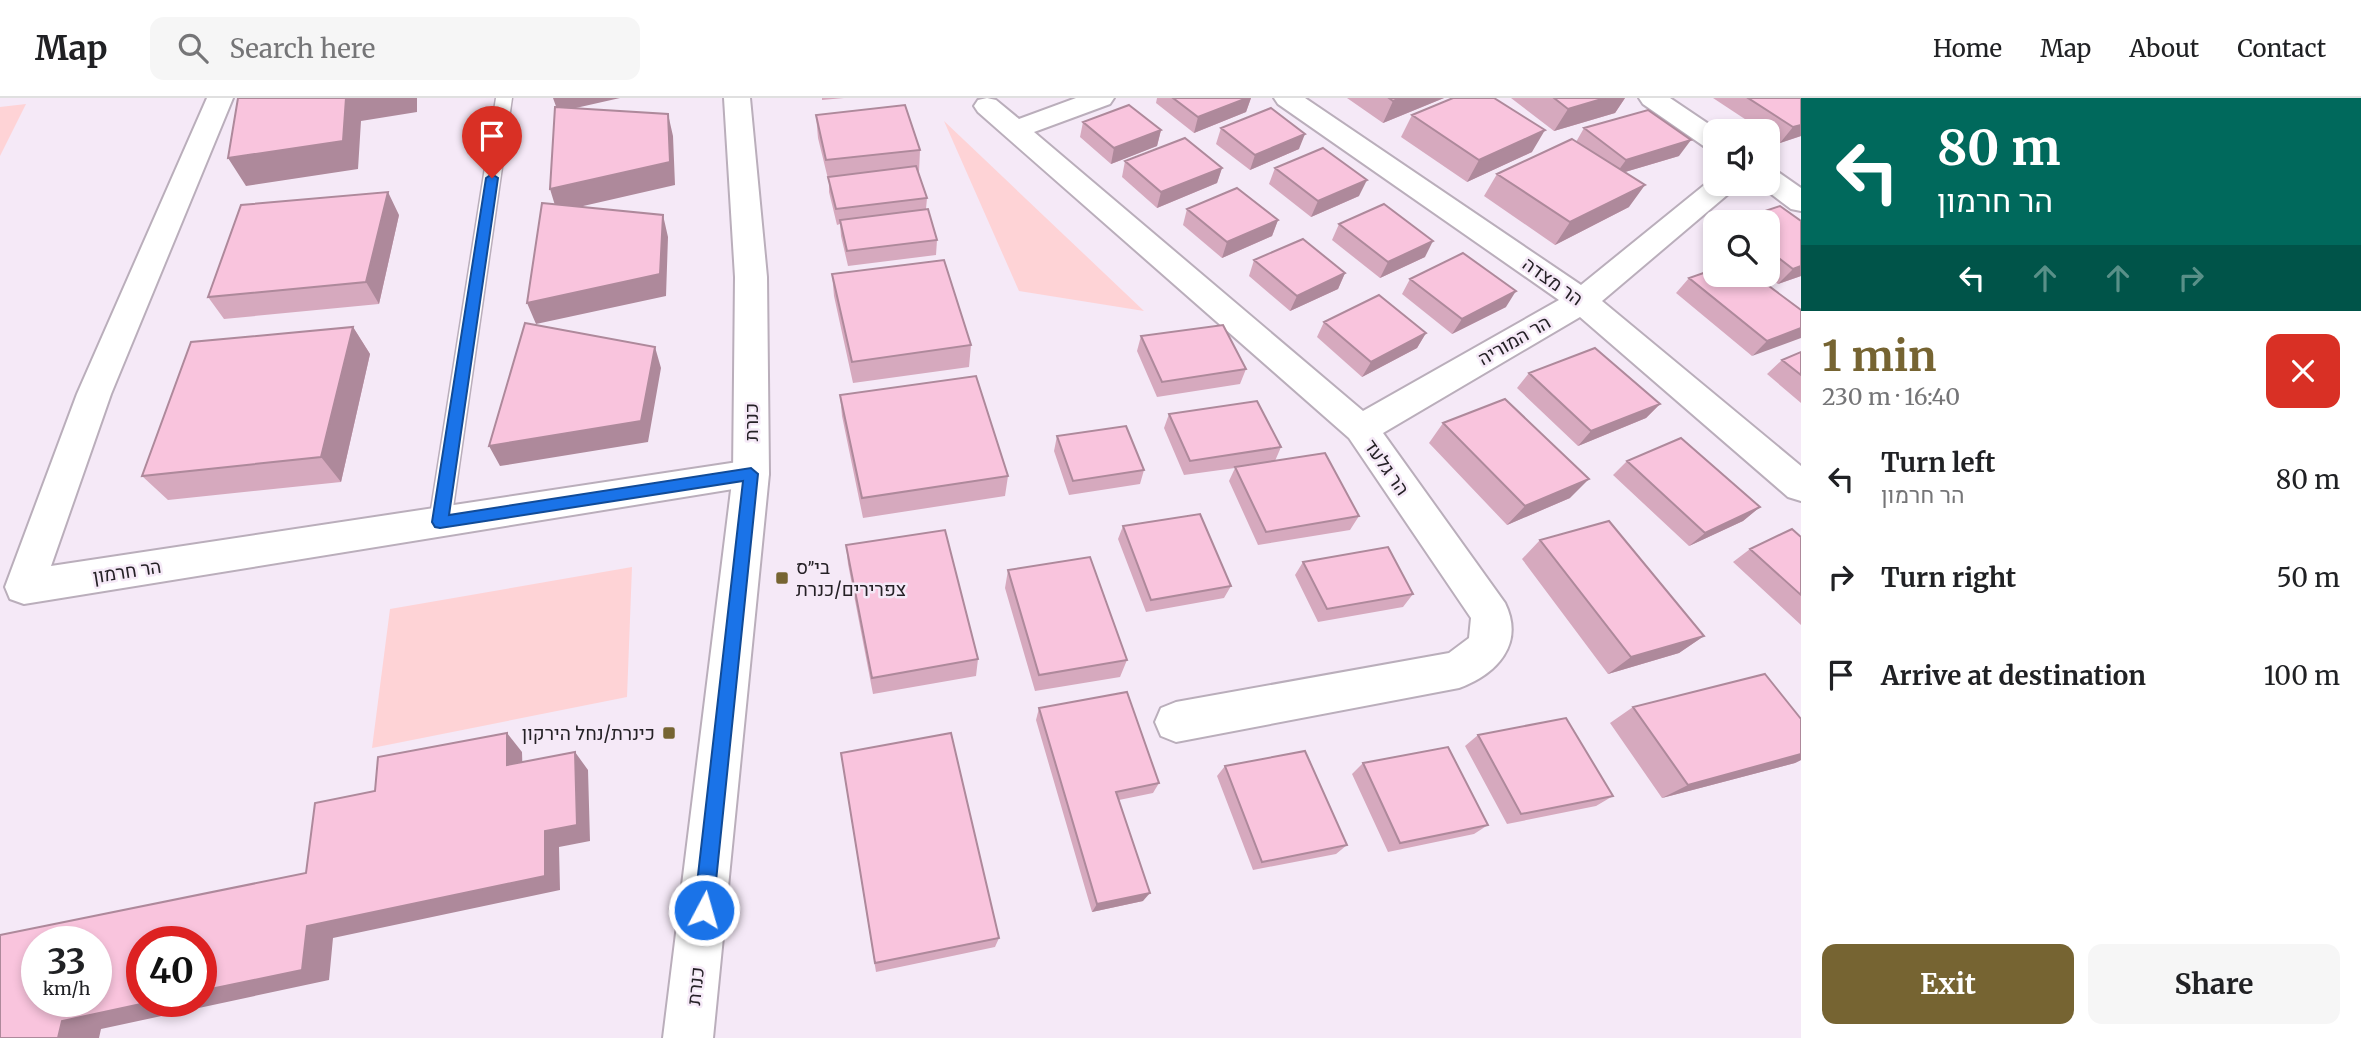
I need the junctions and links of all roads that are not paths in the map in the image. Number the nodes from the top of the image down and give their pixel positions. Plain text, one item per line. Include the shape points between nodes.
1 (220, 98) edge
2 (504, 98) edge
3 (737, 98) edge
4 (1101, 98) edge
5 (1287, 98) edge
6 (1652, 98) edge
7 (987, 106) dead end
8 (1015, 130) junction
9 (1703, 133) edge
10 (1780, 187) edge
11 (1709, 196) edge
12 (1801, 202) edge
13 (1582, 301) junction
14 (1361, 429) junction
15 (751, 474) junction
16 (1801, 487) edge
17 (440, 522) junction
18 (1176, 722) dead end
19 (688, 1038) edge

1 - 17 street, הר חרמון via 94,394 24,587
2 - 17 lane
3 - 15 street, כנרת via 751,277
4 - 8 street
5 - 13 street, הר מצדה
6 - 9 street
7 - 8 street, הר גלעד
8 - 14 street, הר גלעד
10 - 12 street
11 - 13 street, הר המוריה
13 - 14 street, הר המוריה
13 - 16 street, הר מצדה
14 - 18 street, הר גלעד via 1491,615 1489,648 1459,670
15 - 17 street, הר חרמון
15 - 19 street, כנרת

